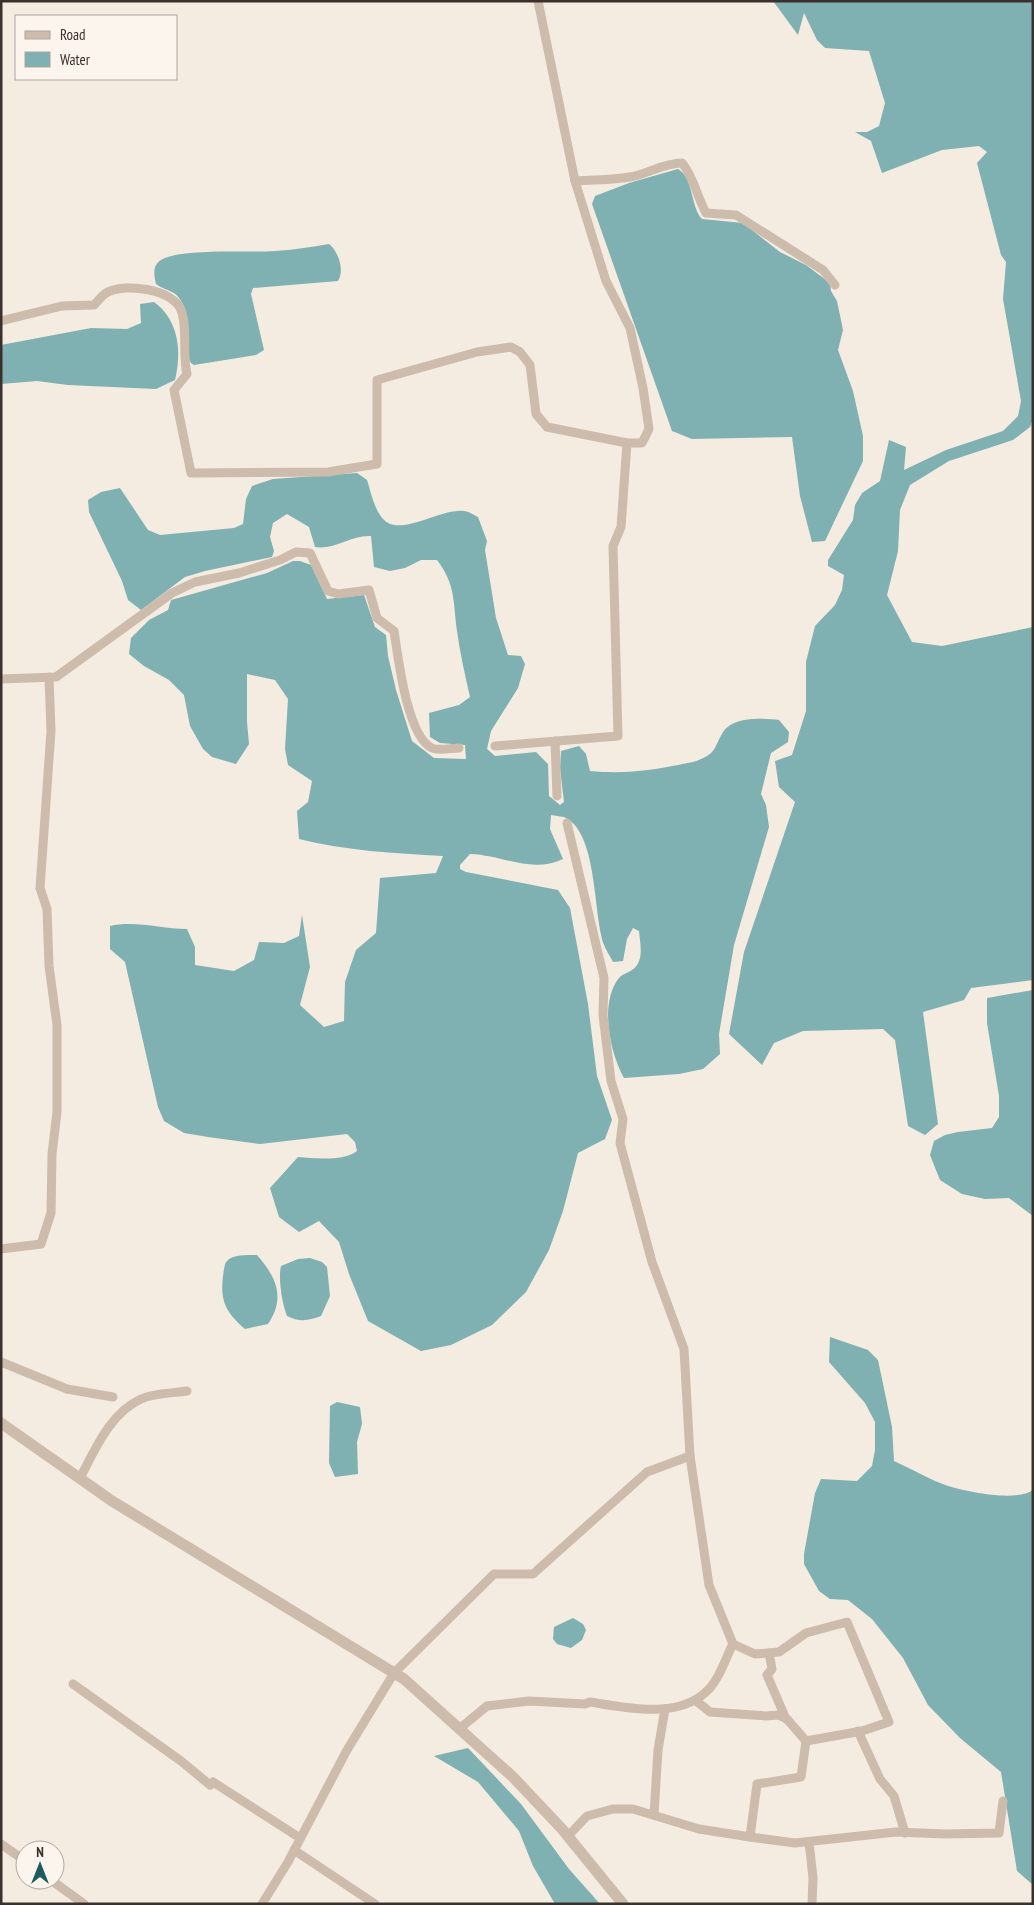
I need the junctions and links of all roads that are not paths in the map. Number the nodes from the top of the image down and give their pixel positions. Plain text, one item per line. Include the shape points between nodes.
1 (538, 1) edge
2 (575, 181) junction
3 (835, 284) dead end
4 (1, 321) edge
5 (627, 443) junction
6 (49, 677) junction
7 (1, 679) edge
8 (555, 742) junction
9 (495, 746) dead end
10 (459, 748) dead end
11 (557, 796) dead end
12 (567, 823) dead end
13 (1, 1249) edge
14 (1, 1362) edge
15 (188, 1391) dead end
16 (112, 1397) dead end
17 (1, 1423) edge
18 (690, 1456) junction
19 (80, 1478) junction
20 (733, 1644) junction
21 (769, 1653) junction
22 (394, 1673) junction
23 (73, 1684) dead end
24 (694, 1700) junction
25 (664, 1709) junction
26 (786, 1719) junction
27 (459, 1729) junction
28 (858, 1731) junction
29 (806, 1741) junction
30 (1003, 1801) dead end
31 (654, 1815) junction
32 (905, 1833) junction
33 (568, 1836) junction
34 (750, 1837) junction
35 (300, 1838) junction
36 (809, 1842) junction
37 (1, 1844) edge
38 (294, 1850) junction
39 (15, 1854) edge
40 (65, 1890) edge
41 (84, 1904) edge
42 (262, 1904) edge
43 (376, 1904) edge
44 (623, 1904) edge
45 (812, 1904) edge

1 - 2 street
2 - 3 street via 629,178 654,172 668,163 682,163 689,171 706,213 736,215 822,270
2 - 5 street via 606,281 630,328 643,388 649,428 642,443
4 - 5 street via 62,306 94,305 108,292 135,288 167,294 180,309 184,333 183,358 187,374 174,390 191,473 328,472 378,464 377,380 477,352 512,347 530,365 536,414 547,428
5 - 8 street via 621,527 613,546 618,736
6 - 7 street
6 - 10 street via 56,677 172,593 194,582 239,573 296,552 310,553 328,591 338,594 370,590 377,618 394,631 412,719 426,744 433,749
6 - 13 street via 51,731 40,888 47,909 49,966 57,1025 57,1112 52,1154 51,1213 42,1244
8 - 9 street
8 - 11 street
12 - 18 street via 604,978 602,1015 611,1081 623,1120 620,1142 652,1262 684,1349
14 - 16 street via 67,1389
15 - 19 street via 142,1398 121,1413 101,1439
17 - 19 street
18 - 20 street via 709,1586
18 - 22 street via 647,1472 533,1574 494,1574
19 - 22 street via 112,1501
20 - 21 street via 755,1654
20 - 24 street via 710,1688
21 - 26 street via 772,1669 767,1675
21 - 28 street via 779,1652 806,1633 847,1622 889,1722
22 - 27 street
22 - 35 street via 347,1750
23 - 35 street via 210,1785 213,1782
24 - 25 street
24 - 26 street via 710,1712 778,1715
25 - 27 street via 634,1709 590,1702 529,1701 487,1706
25 - 31 street
26 - 29 street
27 - 33 street via 506,1771
28 - 29 street
28 - 32 street via 880,1779 894,1796
29 - 34 street via 801,1777 757,1784
30 - 32 street via 999,1833
31 - 33 street via 632,1809 613,1809 587,1816
31 - 34 street via 699,1829
32 - 36 street
33 - 44 street
34 - 36 street
35 - 38 street
36 - 45 street
37 - 39 street
38 - 42 street
38 - 43 street
40 - 41 street

